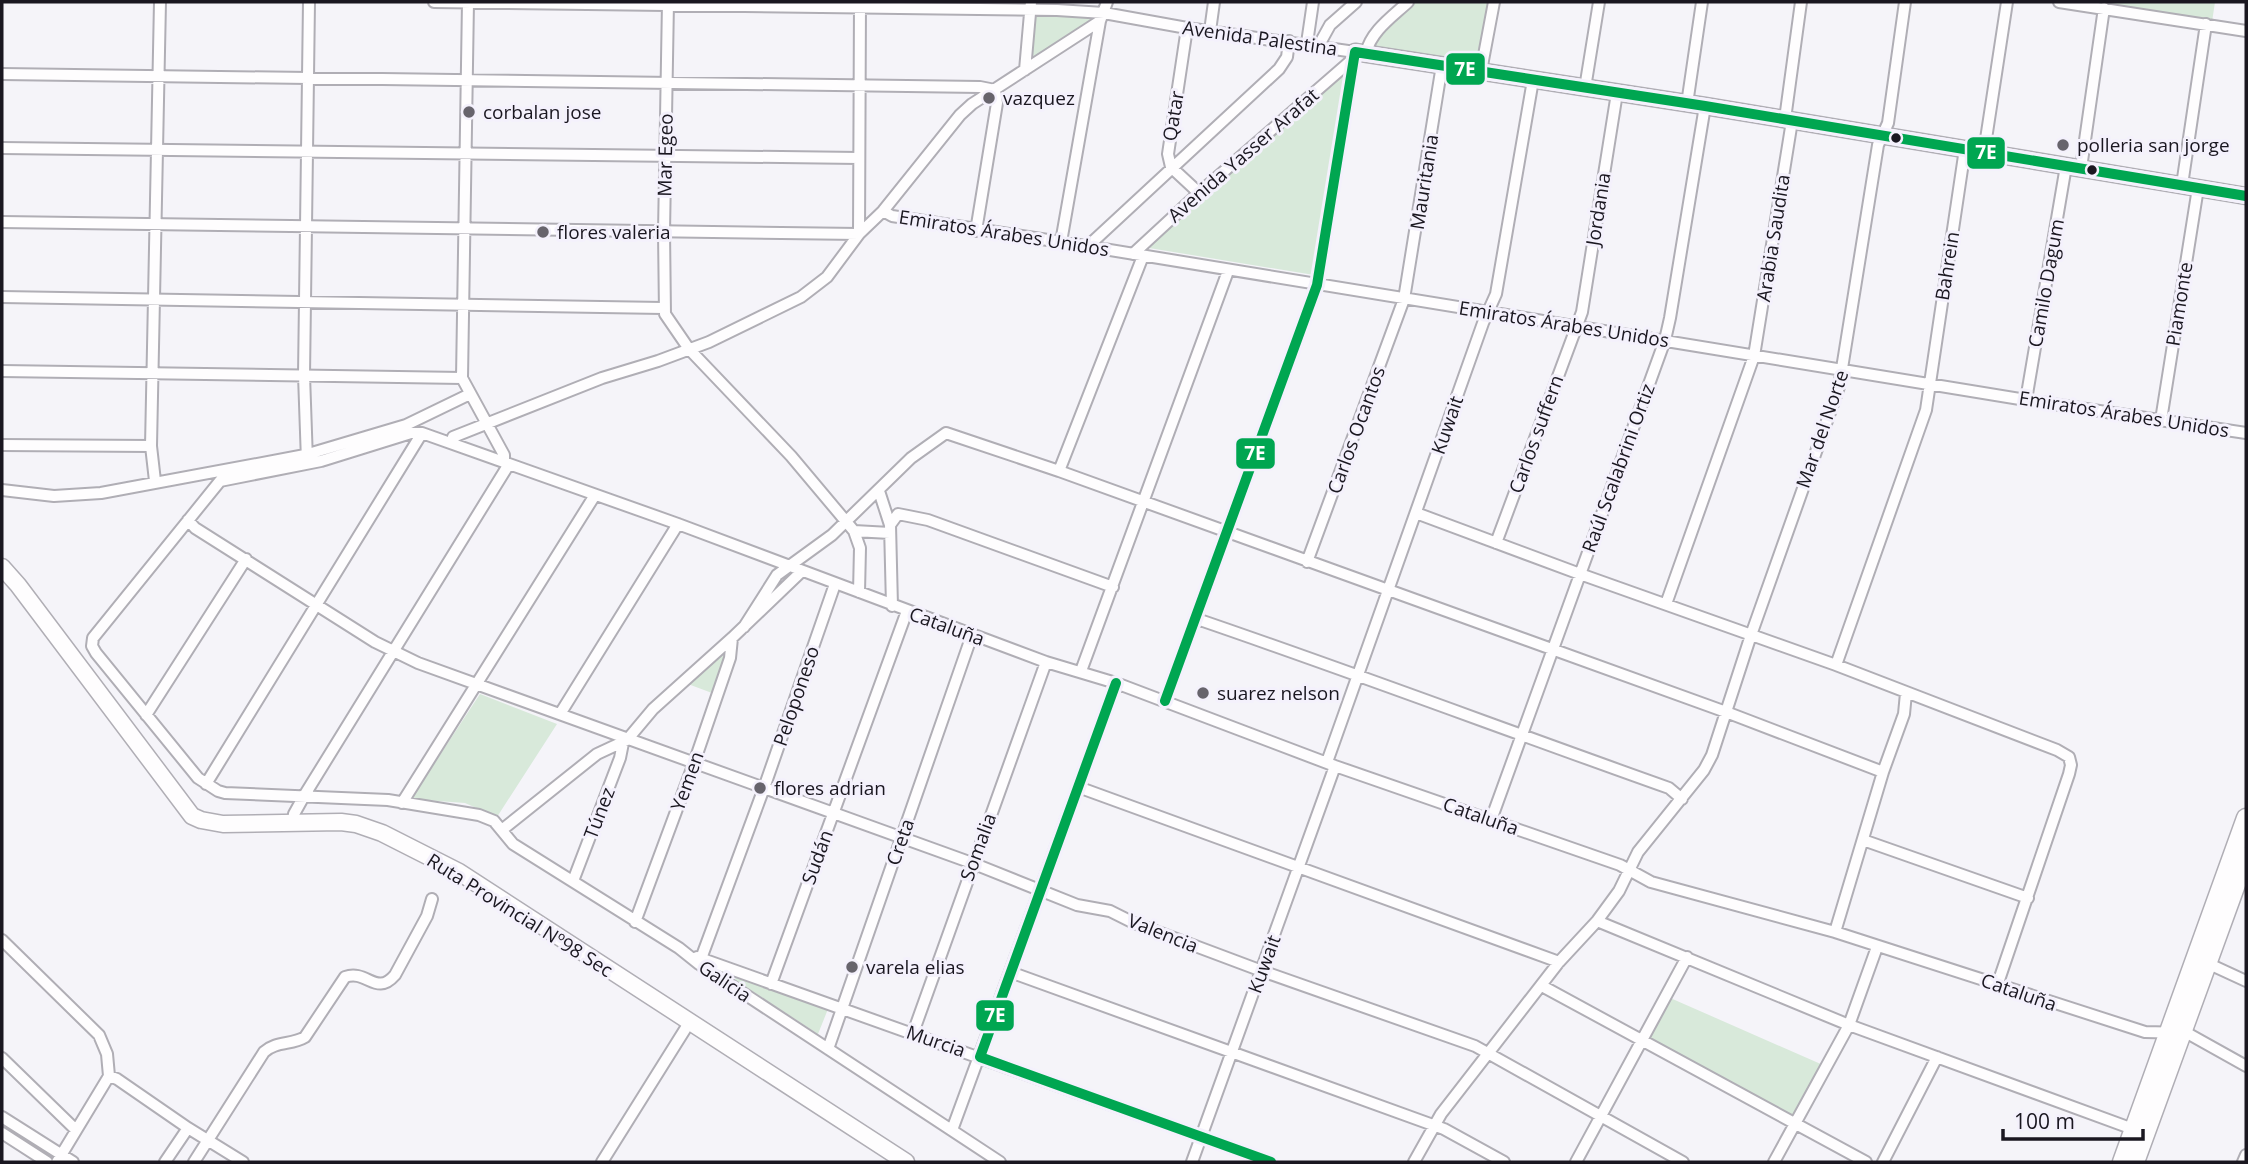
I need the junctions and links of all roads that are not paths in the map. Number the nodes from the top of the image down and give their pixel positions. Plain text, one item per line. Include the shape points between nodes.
1 (160, 2) edge
2 (309, 2) edge
3 (434, 2) edge
4 (468, 2) edge
5 (1214, 2) edge
6 (1313, 2) edge
7 (1356, 2) edge
8 (1408, 2) edge
9 (1494, 2) edge
10 (1599, 2) edge
11 (1702, 2) edge
12 (1801, 2) edge
13 (1905, 2) edge
14 (2007, 2) edge
15 (2059, 2) edge
16 (668, 4) edge
17 (860, 5) edge
18 (1031, 6) edge
19 (2104, 8) junction
20 (1103, 12) edge
21 (2206, 24) junction
22 (1187, 28) junction
23 (1210, 31) junction
24 (2246, 31) edge
25 (1289, 41) junction
26 (1307, 43) junction
27 (1319, 45) junction
28 (1358, 54) junction
29 (1442, 65) junction
30 (1025, 70) junction
31 (1481, 71) junction
32 (2, 74) edge
33 (158, 77) junction
34 (309, 78) junction
35 (1533, 79) junction
36 (466, 81) junction
37 (666, 83) junction
38 (860, 87) junction
39 (1585, 88) junction
40 (995, 90) junction
41 (1617, 93) junction
42 (1687, 104) junction
43 (1705, 106) junction
44 (1788, 120) junction
45 (1882, 135) junction
46 (2, 148) edge
47 (158, 149) junction
48 (1965, 149) junction
49 (307, 151) junction
50 (1984, 152) junction
51 (465, 155) junction
52 (666, 156) junction
53 (859, 158) junction
54 (1171, 167) junction
55 (2073, 167) junction
56 (2190, 186) junction
57 (1199, 193) junction
58 (2246, 196) edge
59 (883, 211) junction
60 (2, 222) edge
61 (156, 225) junction
62 (306, 226) junction
63 (464, 229) junction
64 (976, 231) junction
65 (664, 232) junction
66 (859, 234) junction
67 (1061, 242) junction
68 (1087, 247) junction
69 (1138, 255) junction
70 (1228, 271) junction
71 (1317, 285) junction
72 (2, 298) edge
73 (1405, 299) junction
74 (153, 301) junction
75 (304, 302) junction
76 (462, 303) junction
77 (663, 308) junction
78 (1489, 311) junction
79 (1577, 325) junction
80 (1665, 340) junction
81 (689, 349) junction
82 (1754, 356) junction
83 (1843, 369) junction
84 (2, 371) edge
85 (152, 373) junction
86 (304, 375) junction
87 (462, 378) junction
88 (1928, 383) junction
89 (470, 394) junction
90 (2026, 400) junction
91 (2161, 420) junction
92 (488, 423) junction
93 (406, 425) junction
94 (422, 433) junction
95 (2246, 433) edge
96 (453, 437) junction
97 (2, 445) edge
98 (151, 446) junction
99 (306, 459) junction
100 (506, 460) junction
101 (219, 469) junction
102 (1059, 471) junction
103 (155, 481) junction
104 (220, 481) junction
105 (2, 490) edge
106 (879, 491) junction
107 (595, 495) junction
108 (1143, 501) junction
109 (1416, 513) junction
110 (188, 520) junction
111 (678, 524) junction
112 (849, 527) junction
113 (890, 529) junction
114 (1227, 533) junction
115 (1496, 543) junction
116 (246, 559) junction
117 (1307, 562) junction
118 (2, 566) edge
119 (789, 566) junction
120 (801, 572) junction
121 (1580, 574) junction
122 (835, 584) junction
123 (1113, 587) junction
124 (1388, 590) junction
125 (859, 593) junction
126 (1666, 604) junction
127 (317, 605) junction
128 (892, 606) junction
129 (907, 611) junction
130 (1197, 619) junction
131 (744, 627) junction
132 (972, 635) junction
133 (1751, 635) junction
134 (732, 638) junction
135 (1552, 651) junction
136 (393, 652) junction
137 (1046, 662) junction
138 (1836, 665) junction
139 (1081, 671) junction
140 (1358, 674) junction
141 (1116, 683) junction
142 (477, 684) junction
143 (1906, 693) junction
144 (1166, 701) junction
145 (1726, 712) junction
146 (560, 714) junction
147 (146, 715) junction
148 (1522, 736) junction
149 (625, 741) junction
150 (694, 764) junction
151 (1331, 764) junction
152 (1883, 772) junction
153 (206, 785) junction
154 (1078, 787) junction
155 (764, 788) junction
156 (304, 796) junction
157 (1682, 799) junction
158 (401, 803) junction
159 (833, 813) junction
160 (1491, 820) junction
161 (293, 821) junction
162 (2246, 821) edge
163 (503, 829) junction
164 (901, 838) junction
165 (1863, 840) junction
166 (2246, 857) edge
167 (972, 863) junction
168 (1299, 868) junction
169 (1629, 869) junction
170 (573, 881) junction
171 (1041, 889) junction
172 (2028, 898) junction
173 (432, 899) dead end
174 (1597, 921) junction
175 (635, 922) junction
176 (1835, 932) junction
177 (2, 940) edge
178 (1877, 947) junction
179 (1687, 957) junction
180 (699, 961) junction
181 (1559, 962) junction
182 (2207, 963) junction
183 (1262, 971) junction
184 (1010, 972) junction
185 (2246, 981) edge
186 (1998, 983) junction
187 (771, 984) junction
188 (1542, 986) junction
189 (842, 1009) junction
190 (689, 1023) junction
191 (1849, 1025) junction
192 (912, 1033) junction
193 (2175, 1033) junction
194 (1642, 1040) junction
195 (828, 1049) junction
196 (1231, 1053) junction
197 (1489, 1053) junction
198 (980, 1057) junction
199 (1937, 1057) junction
200 (2, 1058) edge
201 (2246, 1066) edge
202 (109, 1076) junction
203 (1601, 1116) junction
204 (2, 1117) edge
205 (1795, 1123) junction
206 (1433, 1126) junction
207 (188, 1128) junction
208 (2133, 1129) junction
209 (76, 1130) junction
210 (953, 1130) junction
211 (2, 1133) edge
212 (1201, 1137) junction
213 (209, 1140) junction
214 (2246, 1156) edge
215 (59, 1159) edge
216 (47, 1162) edge
217 (73, 1162) edge
218 (165, 1162) edge
219 (194, 1162) edge
220 (243, 1162) edge
221 (602, 1162) edge
222 (906, 1162) edge
223 (1000, 1162) edge
224 (1192, 1162) edge
225 (1271, 1162) edge
226 (1414, 1162) edge
227 (1504, 1162) edge
228 (1576, 1162) edge
229 (1683, 1162) edge
230 (1774, 1162) edge
231 (1866, 1162) edge
232 (1883, 1162) edge
233 (2122, 1162) edge
234 (2135, 1162) edge
235 (2243, 1162) edge

1 - 33 street
2 - 34 street
3 - 4 street, Avenida Palestina
4 - 16 street, Avenida Palestina
4 - 36 street
5 - 23 street
6 - 26 street
7 - 27 street via 1330,25
8 - 28 street, Avenida Yasser Arafat
9 - 31 street
10 - 39 street
11 - 42 street
12 - 44 street, Arabia Saudita
13 - 45 street, Mar del Norte via 1888,123
14 - 50 street
15 - 19 street
16 - 17 street, Avenida Palestina
16 - 37 street, Mar Egeo
17 - 18 street, Avenida Palestina
17 - 38 street
18 - 20 street, Avenida Palestina
18 - 30 street
19 - 21 street
19 - 55 street, Camilo Dagum
20 - 22 street, Avenida Palestina
20 - 30 street
20 - 67 street
21 - 24 street
21 - 56 street, Piamonte
22 - 23 street, Avenida Palestina
22 - 54 street, Qatar via 1168,154
23 - 25 street, Avenida Palestina
25 - 26 street, Avenida Palestina
25 - 54 street, Avenida Yasser Arafat via 1279,69
26 - 27 street, Avenida Palestina
27 - 28 street, Avenida Palestina
28 - 29 street, Avenida Palestina
28 - 57 street, Avenida Yasser Arafat
28 - 71 street
29 - 31 street, Avenida Palestina
29 - 73 street, Mauritania
30 - 40 street
31 - 35 street, Avenida Palestina
32 - 33 street
33 - 34 street
33 - 47 street
34 - 36 street
34 - 49 street
35 - 39 street, Avenida Palestina
35 - 78 street, Kuwait via 1496,294
36 - 37 street
36 - 51 street
37 - 38 street
37 - 52 street, Mar Egeo
38 - 40 street
38 - 53 street
39 - 41 street, Avenida Palestina
40 - 59 street via 960,115
40 - 64 street via 997,103
41 - 42 street, Avenida Palestina
41 - 79 street, Jordania
42 - 43 street, Avenida Palestina
43 - 44 street, Avenida Palestina
43 - 80 street, Raúl Scalabrini Ortiz
44 - 45 street, Avenida Palestina
44 - 82 street, Arabia Saudita
45 - 48 street, Avenida Palestina
45 - 83 street, Mar del Norte
46 - 47 street
47 - 49 street
47 - 61 street
48 - 50 street, Avenida Palestina
48 - 88 street, Bahrein
49 - 51 street
49 - 62 street
50 - 55 street, Avenida Palestina
51 - 52 street
51 - 63 street
52 - 53 street
52 - 65 street, Mar Egeo
53 - 66 street
54 - 57 street, Qatar
54 - 68 street, Avenida Yasser Arafat
55 - 56 street, Avenida Palestina
55 - 90 street, Camilo Dagum
56 - 58 street, Avenida Palestina
56 - 91 street, Piamonte
57 - 69 street, Avenida Yasser Arafat
59 - 64 street, Emiratos Árabes Unidos
59 - 66 street
60 - 61 street
61 - 62 street
61 - 74 street
62 - 63 street
62 - 75 street
63 - 65 street
63 - 76 street
64 - 67 street, Emiratos Árabes Unidos
65 - 66 street
65 - 77 street, Mar Egeo
66 - 81 street via 816,288
67 - 68 street, Emiratos Árabes Unidos
68 - 69 street, Emiratos Árabes Unidos
69 - 70 street, Emiratos Árabes Unidos
69 - 102 street
70 - 71 street, Emiratos Árabes Unidos
70 - 108 street
71 - 73 street, Emiratos Árabes Unidos
71 - 114 street
72 - 74 street
73 - 78 street, Emiratos Árabes Unidos
73 - 117 street, Carlos Ocantos
74 - 75 street
74 - 85 street
75 - 76 street
75 - 86 street
76 - 77 street
76 - 87 street
77 - 81 street
78 - 79 street, Emiratos Árabes Unidos
78 - 109 street, Kuwait
79 - 80 street, Emiratos Árabes Unidos
79 - 115 street, Carlos suffern
80 - 82 street, Emiratos Árabes Unidos
80 - 121 street, Raúl Scalabrini Ortiz
81 - 92 street
81 - 112 street via 791,456
82 - 83 street, Emiratos Árabes Unidos
82 - 126 street, Arabia Saudita
83 - 88 street, Emiratos Árabes Unidos
83 - 133 street, Mar del Norte
84 - 85 street
85 - 86 street
85 - 98 street
86 - 87 street
86 - 99 street
87 - 89 street
88 - 90 street, Emiratos Árabes Unidos
88 - 138 street, Bahrein via 1922,425
89 - 92 street
89 - 93 street
90 - 91 street, Emiratos Árabes Unidos
91 - 95 street, Emiratos Árabes Unidos
92 - 96 street
92 - 100 street
93 - 96 street
93 - 99 street
94 - 99 street via 352,453
94 - 100 street
94 - 127 street
96 - 100 street
97 - 98 street
98 - 103 street
99 - 101 street
99 - 104 street
100 - 107 street, Cataluña
100 - 136 street
101 - 103 street
101 - 104 street
102 - 106 street via 946,433 911,458
102 - 108 street
103 - 105 street via 79,495
104 - 110 street
106 - 112 street
106 - 113 street
107 - 111 street, Cataluña
107 - 142 street
108 - 114 street
108 - 123 street
109 - 115 street
109 - 124 street, Kuwait
110 - 116 street, Valencia
110 - 147 street via 92,642
111 - 119 street, Cataluña
111 - 146 street
112 - 113 street
112 - 119 street
112 - 125 street via 860,548
113 - 123 street via 898,514 929,520
113 - 128 street
114 - 117 street
114 - 130 street
115 - 121 street
116 - 127 street, Valencia
116 - 147 street
117 - 124 street
118 - 161 street, Ruta Provincial Nº98 Sec via 192,816 223,824
119 - 120 street, Cataluña
119 - 131 street via 772,581
120 - 122 street, Cataluña
120 - 131 street
121 - 126 street
121 - 135 street, Raúl Scalabrini Ortiz
122 - 125 street, Cataluña
122 - 155 street, Peloponeso
123 - 139 street
124 - 135 street
124 - 140 street, Kuwait
125 - 128 street, Cataluña
126 - 133 street
127 - 136 street, Valencia
127 - 153 street
128 - 129 street, Cataluña
129 - 132 street, Cataluña
129 - 159 street, Sudán
130 - 140 street
130 - 144 street
131 - 134 street
132 - 137 street, Cataluña
132 - 164 street, Creta
133 - 138 street
133 - 145 street, Mar del Norte
134 - 149 street via 653,709
134 - 150 street, Yemen via 730,657
135 - 145 street
135 - 148 street, Raúl Scalabrini Ortiz
136 - 142 street, Valencia
136 - 156 street
137 - 139 street, Cataluña
137 - 167 street, Somalia
138 - 143 street
139 - 141 street, Cataluña
140 - 148 street
140 - 151 street, Kuwait
141 - 144 street, Cataluña
141 - 154 street
142 - 146 street, Valencia
142 - 158 street
143 - 152 street via 1904,714
143 - 172 street via 2069,757 2069,774
144 - 151 street, Cataluña
145 - 152 street
145 - 157 street, Mar del Norte via 1708,764
146 - 149 street, Valencia
147 - 153 street
148 - 157 street via 1669,788
148 - 160 street, Raúl Scalabrini Ortiz
149 - 150 street, Valencia
149 - 163 street via 597,754
149 - 170 street, Túnez
150 - 155 street, Valencia
150 - 175 street, Yemen
151 - 160 street, Cataluña
151 - 168 street, Kuwait
152 - 165 street
153 - 156 street, Galicia via 225,793
154 - 168 street
154 - 171 street
155 - 159 street, Valencia
155 - 180 street, Peloponeso
156 - 158 street, Galicia
156 - 161 street
157 - 169 street, Mar del Norte via 1637,852
158 - 163 street, Galicia via 480,815
159 - 164 street, Valencia
159 - 187 street, Sudán
160 - 169 street, Cataluña
161 - 190 street, Ruta Provincial Nº98 Sec via 356,824 413,848 487,889
162 - 193 main road
163 - 170 street, Galicia via 509,840
164 - 167 street, Valencia
164 - 189 street, Creta
165 - 172 street
165 - 176 street
166 - 182 main road
167 - 171 street, Valencia
167 - 192 street, Somalia
168 - 181 street
168 - 183 street, Kuwait
169 - 174 street, Mar del Norte
169 - 176 street, Cataluña via 1651,882
170 - 175 street, Galicia
171 - 183 street, Valencia
171 - 184 street
172 - 186 street
173 - 213 street via 389,982 379,985 357,975 345,977 305,1037 270,1047 261,1056
174 - 179 street
174 - 181 street, Mar del Norte
175 - 180 street, Galicia
176 - 178 street, Cataluña
177 - 202 street via 99,1035
178 - 186 street, Cataluña
178 - 191 street
179 - 191 street
179 - 194 street
180 - 187 street, Murcia
180 - 195 street, Galicia
181 - 188 street, Mar del Norte
182 - 185 street
182 - 193 main road
183 - 196 street, Kuwait
183 - 197 street, Valencia
184 - 196 street
184 - 198 street
186 - 193 street, Cataluña via 2145,1032
187 - 189 street, Murcia
188 - 194 street
188 - 197 street, Mar del Norte
189 - 192 street, Murcia
189 - 195 street, Creta
190 - 221 street
190 - 222 street, Ruta Provincial Nº98 Sec
191 - 199 street
191 - 205 street
192 - 198 street, Murcia
193 - 201 street, Cataluña via 2196,1038
193 - 208 main road
193 - 234 main road
194 - 203 street
194 - 205 street
195 - 210 street, Galicia
196 - 206 street
196 - 212 street, Kuwait
197 - 203 street, Valencia
197 - 206 street, Mar del Norte
198 - 210 street
198 - 212 street, Murcia
199 - 208 street
199 - 232 street
200 - 209 street
202 - 207 street
202 - 209 street
203 - 228 street
203 - 229 street, Valencia
204 - 215 street
205 - 230 street
205 - 231 street
206 - 226 street, Mar del Norte
206 - 227 street
207 - 213 street
207 - 218 street
208 - 233 main road
209 - 215 street
210 - 223 street, Galicia
211 - 216 street
212 - 224 street, Kuwait
212 - 225 street, Murcia
213 - 219 street
213 - 220 street
214 - 235 street
215 - 217 street

